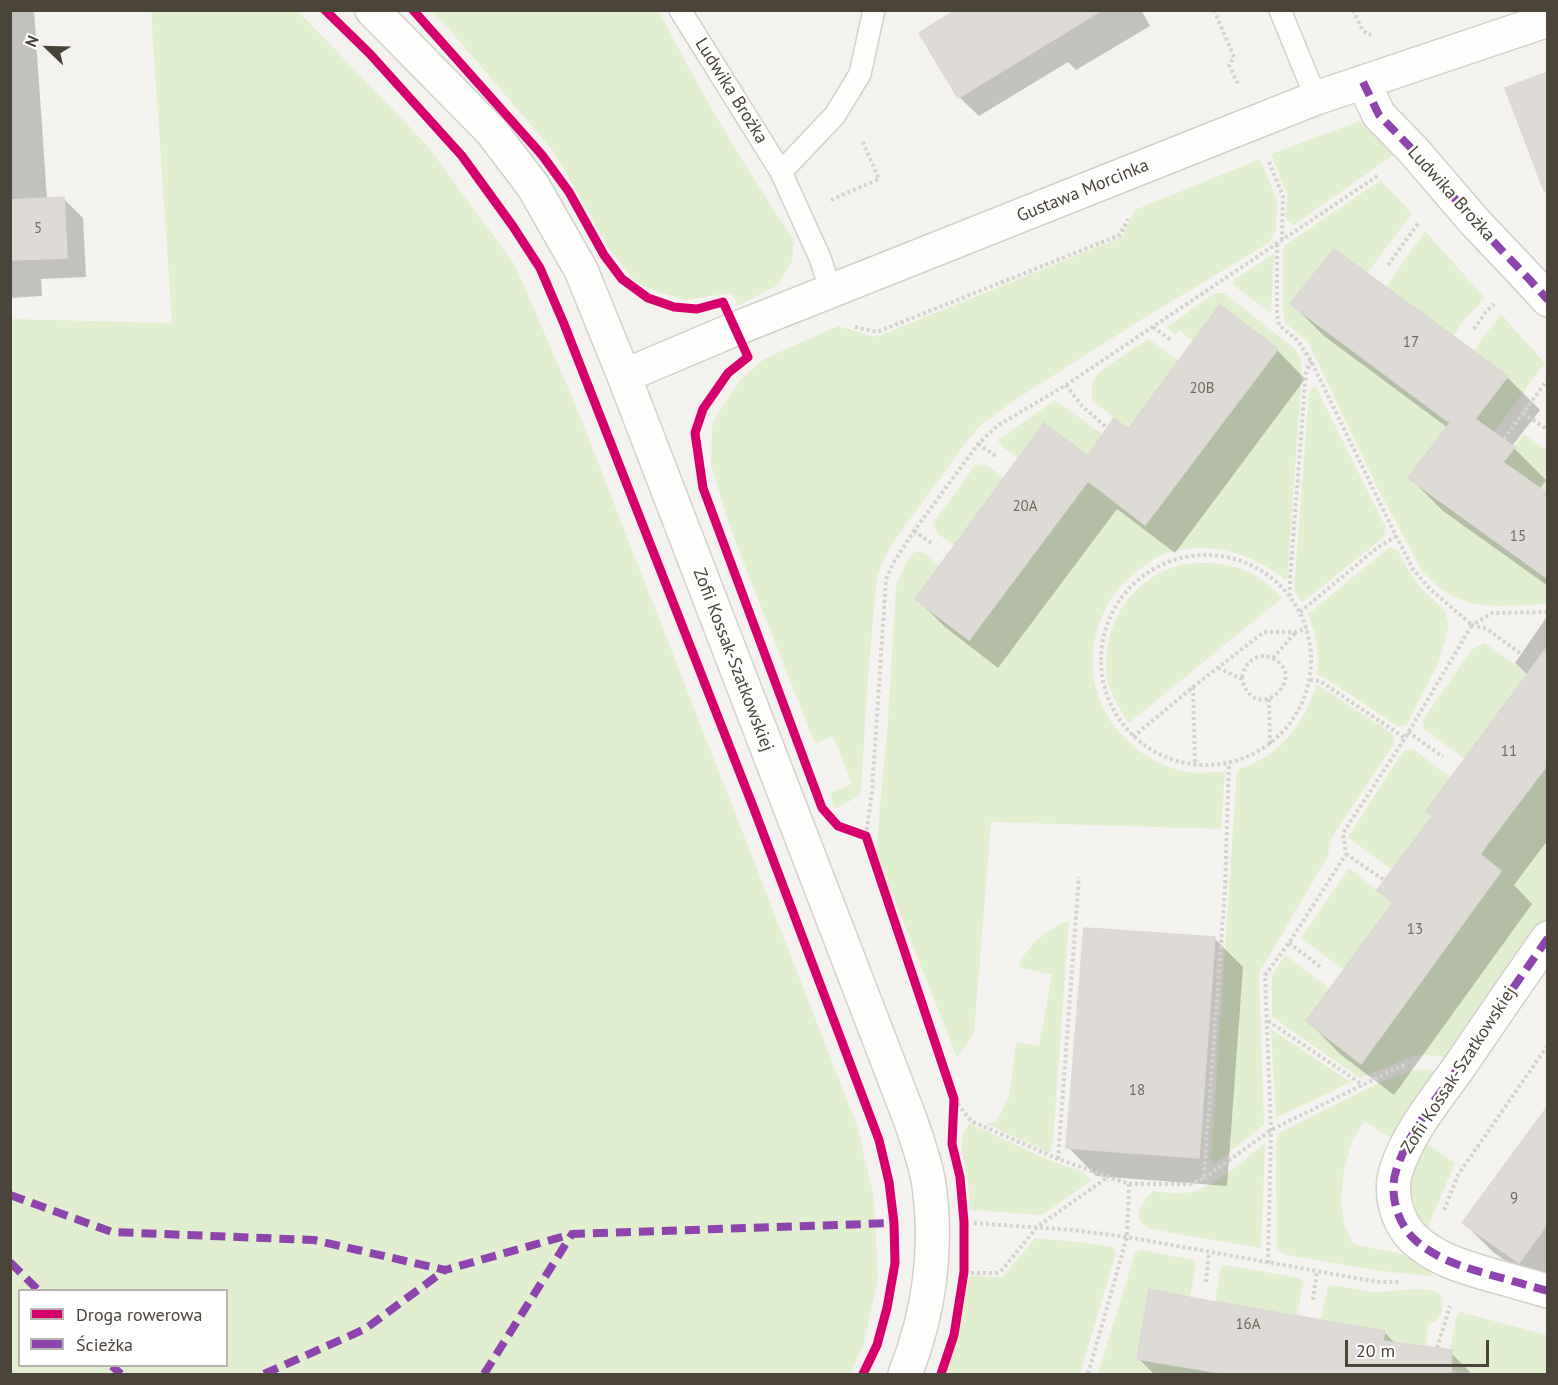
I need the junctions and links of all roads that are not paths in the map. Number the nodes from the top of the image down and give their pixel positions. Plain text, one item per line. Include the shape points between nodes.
1 (372, 10) edge
2 (680, 10) edge
3 (874, 10) edge
4 (1280, 10) edge
5 (1548, 20) edge
6 (1363, 82) junction
7 (1316, 98) junction
8 (781, 172) junction
9 (831, 291) junction
10 (1548, 300) edge
11 (624, 376) junction
12 (1548, 939) edge
13 (1548, 1291) edge
14 (905, 1374) edge

1 - 11 street, Zofii Kossak-Szatkowskiej via 492,132 533,186 581,270
2 - 8 lane, Ludwika Brożka
3 - 8 lane via 860,74 835,115
4 - 7 lane
5 - 6 street, Gustawa Morcinka
6 - 7 street, Gustawa Morcinka
6 - 10 street, Ludwika Brożka via 1379,116
7 - 9 street, Gustawa Morcinka
8 - 9 lane, Ludwika Brożka
9 - 11 street, Gustawa Morcinka
11 - 14 street, Zofii Kossak-Szatkowskiej via 920,1150 929,1184 930,1275 916,1348
12 - 13 street, Zofii Kossak-Szatkowskiej via 1404,1149 1393,1190 1402,1225 1428,1250 1452,1264

